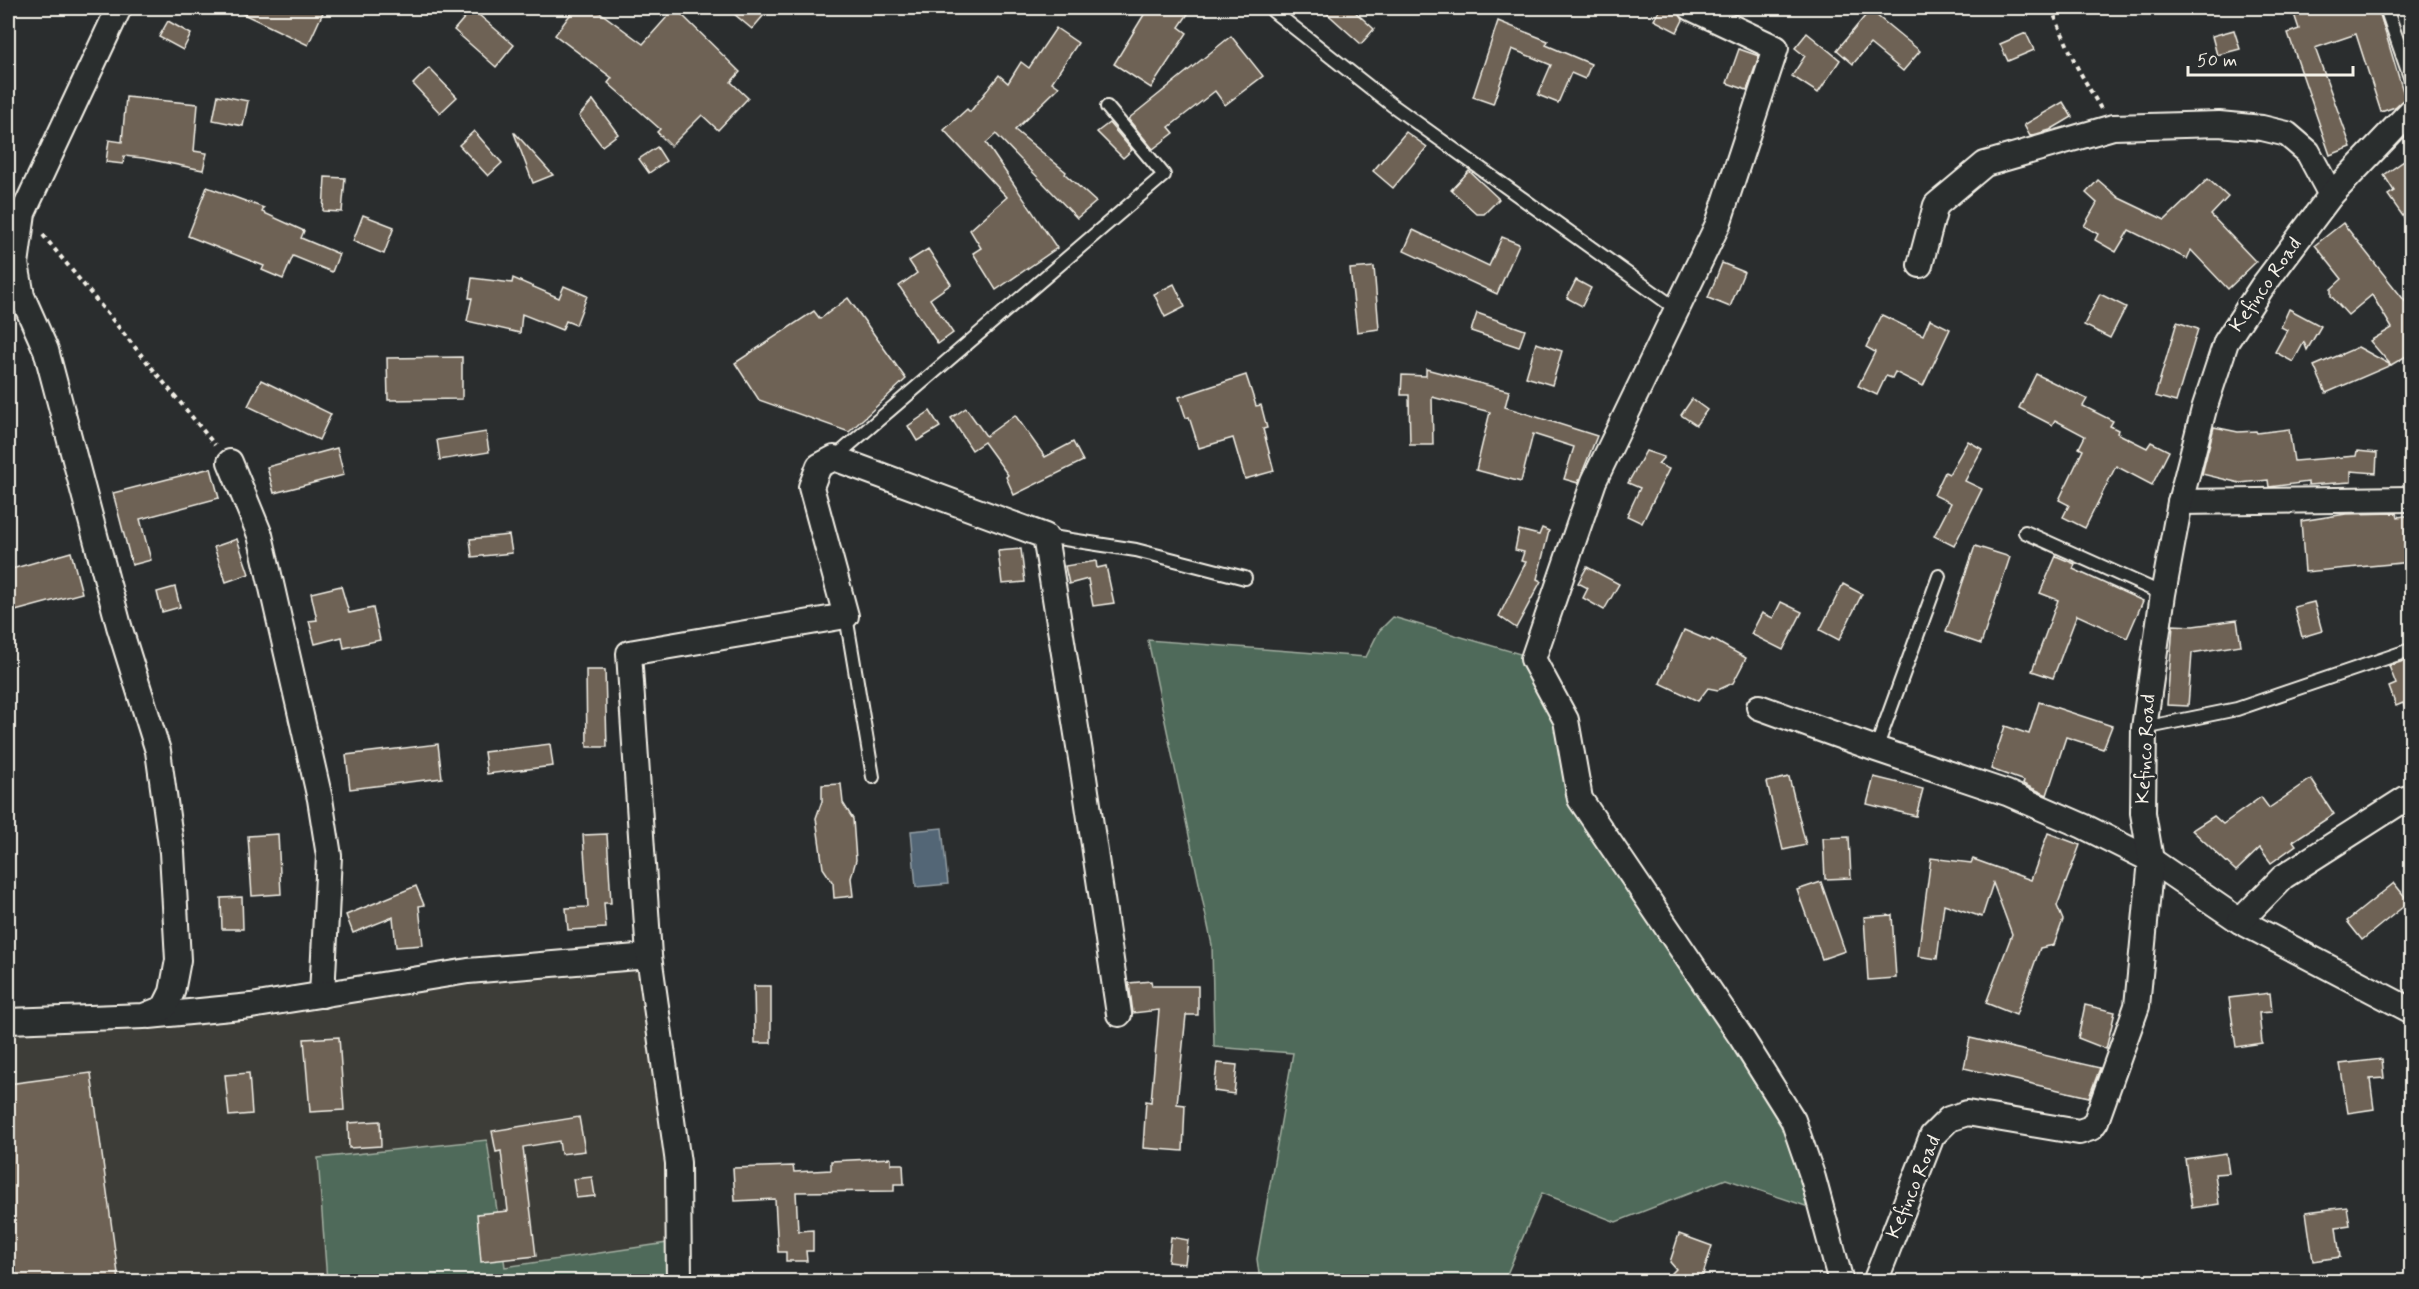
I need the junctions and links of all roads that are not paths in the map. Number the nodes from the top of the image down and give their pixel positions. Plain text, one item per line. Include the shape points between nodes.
1 (119, 8) edge
2 (1690, 8) edge
3 (2386, 8) edge
4 (1273, 11) dead end
5 (2412, 82) edge
6 (1107, 107) dead end
7 (2412, 110) edge
8 (2331, 195) junction
9 (1920, 265) dead end
10 (1678, 310) junction
11 (834, 458) junction
12 (230, 462) road end
13 (2412, 499) edge
14 (2180, 502) junction
15 (2025, 532) dead end
16 (1045, 536) junction
17 (1939, 576) dead end
18 (1245, 578) dead end
19 (2163, 594) junction
20 (846, 615) junction
21 (2407, 651) dead end
22 (1759, 707) dead end
23 (2144, 728) junction
24 (1875, 749) junction
25 (873, 777) dead end
26 (2412, 797) edge
27 (2151, 860) junction
28 (2240, 921) junction
29 (649, 956) junction
30 (322, 995) junction
31 (2412, 1011) edge
32 (1119, 1014) dead end
33 (144, 1016) junction
34 (8, 1021) edge
35 (679, 1281) edge
36 (1841, 1281) edge
37 (1875, 1281) edge

1 - 33 street via 23,213 16,264 22,296 46,350 119,626 158,752 172,852 178,960 172,992 164,1008
2 - 10 street via 1776,48 1718,224
3 - 5 lane
4 - 10 lane via 1392,105
6 - 11 lane via 1164,175
7 - 8 street, Kefinco Road
8 - 9 street via 2308,152 2287,134 2219,124 2113,127 1985,164 1936,205
8 - 14 street, Kefinco Road via 2226,342
10 - 36 street via 1594,481 1533,659 1566,720 1580,799 1793,1120
11 - 16 street
11 - 20 street via 819,466 812,487
12 - 30 street via 260,536 320,799 329,856
13 - 14 street
14 - 19 street, Kefinco Road
15 - 19 lane
16 - 18 lane via 1136,550
16 - 32 street
17 - 24 lane
19 - 23 street, Kefinco Road
20 - 25 lane
20 - 29 street via 629,653
21 - 23 lane via 2237,709
22 - 24 street
23 - 27 street, Kefinco Road via 2143,813
24 - 27 street via 2007,793
26 - 28 street via 2283,877
27 - 28 street
27 - 37 street, Kefinco Road via 2137,1006 2096,1121 2091,1128 2079,1132 1967,1113 1949,1119 1932,1136
28 - 31 street
29 - 30 street via 468,971
29 - 35 street via 678,1163
30 - 33 street
33 - 34 street

